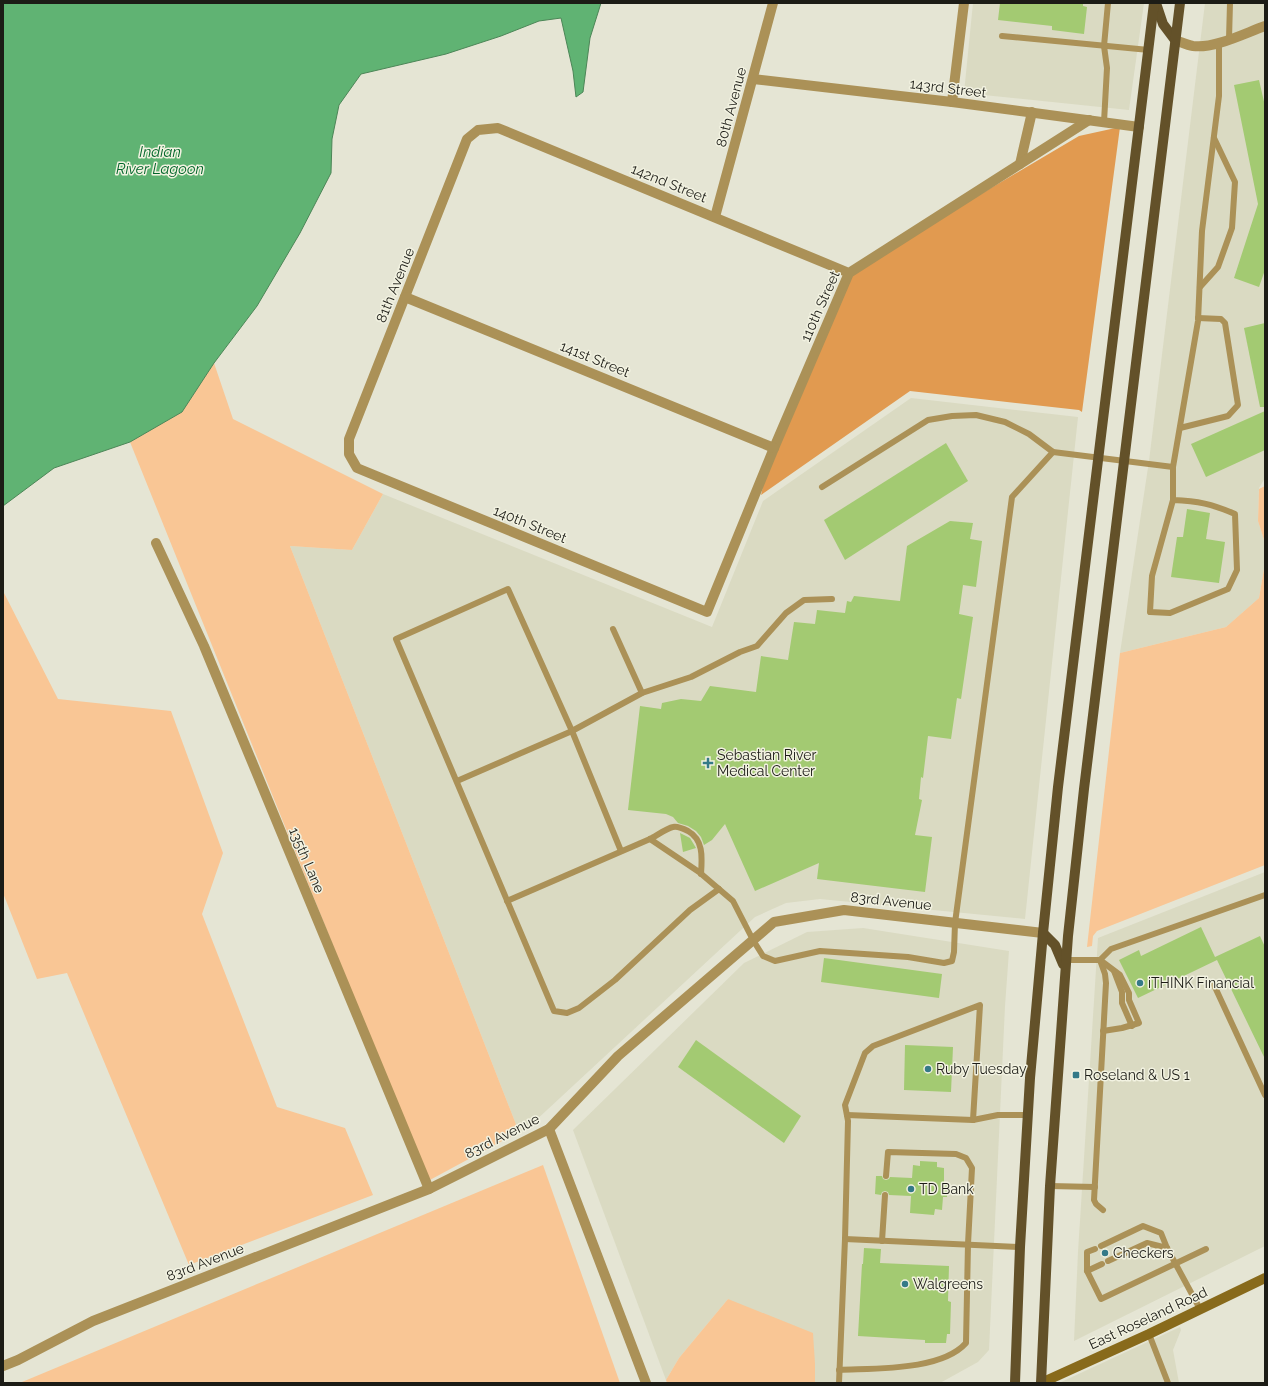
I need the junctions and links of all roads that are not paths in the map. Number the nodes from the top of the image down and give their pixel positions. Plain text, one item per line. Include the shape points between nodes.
1 (773, 3) edge
2 (964, 3) edge
3 (1108, 3) edge
4 (1155, 3) edge
5 (1180, 3) edge
6 (1230, 3) edge
7 (1265, 26) edge
8 (1002, 36) dead end
9 (1229, 39) junction
10 (1175, 40) junction
11 (1219, 43) junction
12 (1104, 46) junction
13 (1149, 50) junction
14 (752, 79) junction
15 (952, 102) junction
16 (1032, 112) junction
17 (1089, 120) junction
18 (1104, 122) junction
19 (1139, 126) junction
20 (478, 130) joint
21 (1214, 138) junction
22 (1020, 164) junction
23 (715, 217) junction
24 (849, 273) junction
25 (1200, 287) junction
26 (405, 297) junction
27 (1198, 318) junction
28 (1180, 428) junction
29 (774, 448) junction
30 (1052, 452) junction
31 (349, 454) joint
32 (1099, 457) junction
33 (1124, 461) junction
34 (1173, 467) junction
35 (822, 487) dead end
36 (1173, 500) junction
37 (156, 543) dead end
38 (832, 599) dead end
39 (707, 612) joint
40 (613, 629) dead end
41 (642, 693) junction
42 (572, 731) junction
43 (457, 781) junction
44 (650, 839) junction
45 (621, 851) junction
46 (701, 874) junction
47 (718, 889) junction
48 (1265, 895) edge
49 (507, 901) junction
50 (955, 923) junction
51 (1043, 933) junction
52 (753, 940) junction
53 (1100, 960) junction
54 (1065, 965) junction
55 (1113, 969) junction
56 (1214, 985) dead end
57 (1132, 1026) junction
58 (1103, 1031) junction
59 (1265, 1094) edge
60 (1028, 1115) junction
61 (847, 1116) junction
62 (973, 1120) junction
63 (549, 1129) junction
64 (886, 1176) dead end
65 (1050, 1186) junction
66 (1095, 1187) junction
67 (429, 1189) junction
68 (885, 1195) dead end
69 (1103, 1210) dead end
70 (845, 1239) junction
71 (882, 1240) junction
72 (968, 1244) junction
73 (1020, 1247) junction
74 (1167, 1248) junction
75 (1206, 1249) dead end
76 (1175, 1263) junction
77 (1087, 1271) junction
78 (1265, 1278) edge
79 (1200, 1309) junction
80 (1149, 1334) junction
81 (3, 1366) edge
82 (838, 1370) junction
83 (646, 1383) edge
84 (839, 1383) edge
85 (1015, 1383) edge
86 (1041, 1383) edge
87 (1168, 1383) edge

1 - 14 street, 80th Avenue
2 - 15 street
3 - 12 lane
4 - 10 main road via 1163,24
4 - 13 main road
5 - 10 main road
6 - 9 lane
7 - 9 street
8 - 12 lane
9 - 11 street
10 - 11 street via 1193,46
10 - 33 main road
11 - 21 lane via 1219,96
12 - 13 lane
12 - 18 lane
13 - 19 main road
14 - 15 street, 143rd Street
14 - 23 street, 80th Avenue
15 - 16 street, 143rd Street
16 - 17 street, 143rd Street
16 - 22 street
17 - 18 street, 143rd Street
17 - 22 street, 110th Street
18 - 19 street, 143rd Street
19 - 32 main road
20 - 23 street, 142nd Street via 498,128
20 - 26 street, 81th Avenue via 467,139
21 - 25 lane via 1202,231
21 - 25 lane via 1236,182 1232,228 1218,267
22 - 24 street, 110th Street
23 - 24 street, 142nd Street
24 - 29 street, 110th Street
25 - 27 lane
26 - 29 street, 141st Street
26 - 31 street, 81th Avenue via 349,439
27 - 28 lane
27 - 28 lane via 1221,319 1225,323 1238,406 1228,416
28 - 34 lane
29 - 39 street, 110th Street
30 - 32 lane
30 - 35 lane via 1029,434 1005,422 976,416 952,416 928,420
30 - 50 lane via 1012,497
31 - 39 street, 140th Street via 357,468
32 - 33 lane
32 - 51 main road via 1058,787
33 - 34 lane
33 - 54 main road
34 - 36 lane
36 - 36 lane via 1212,504 1235,514 1238,570 1228,589 1170,613 1150,612 1152,576
37 - 67 street, 135th Lane via 207,654
38 - 41 lane via 804,600 786,613 757,646 740,652 691,678
40 - 41 lane
41 - 42 lane
42 - 43 lane
42 - 43 lane via 508,589 396,639
42 - 45 lane
43 - 49 lane
44 - 45 lane
44 - 46 lane
44 - 46 lane via 673,827 693,834 699,842 702,855
45 - 49 lane
46 - 47 lane
47 - 49 lane via 690,910 615,980 579,1008 567,1013 554,1011
47 - 52 lane via 733,900
48 - 53 lane via 1111,949
50 - 51 street, 83rd Avenue
50 - 52 street, 83rd Avenue via 844,910 774,922
50 - 52 lane via 952,961 944,963 908,957 820,951 775,961 763,956
51 - 54 main road via 1055,945
51 - 60 main road
52 - 63 street, 83rd Avenue via 618,1056
53 - 54 lane
53 - 55 lane
53 - 58 lane via 1106,983
54 - 65 main road
55 - 57 lane via 1122,992 1122,1003
55 - 57 lane via 1120,975 1129,993 1129,1000 1139,1023
56 - 59 lane
57 - 58 lane
58 - 66 lane
60 - 62 lane via 998,1115
60 - 73 main road
61 - 62 lane
61 - 62 lane via 845,1105 865,1054 873,1046 980,1005
61 - 70 lane
63 - 67 street, 83rd Avenue
63 - 83 street
64 - 72 lane via 888,1152 956,1154 966,1158 972,1168
65 - 66 lane
65 - 86 main road
66 - 69 lane via 1094,1200
67 - 81 street, 83rd Avenue via 93,1321
68 - 71 lane
70 - 71 lane
70 - 82 lane
71 - 72 lane
72 - 73 lane
72 - 82 lane via 966,1343 960,1350 916,1366
73 - 85 main road
74 - 76 lane
74 - 77 lane via 1147,1243
74 - 77 lane via 1161,1233 1143,1226 1087,1252
75 - 76 lane
76 - 77 lane via 1101,1299
76 - 79 lane
78 - 79 street, East Roseland Road
79 - 80 street, East Roseland Road
80 - 86 street, East Roseland Road
80 - 87 lane
82 - 84 lane

